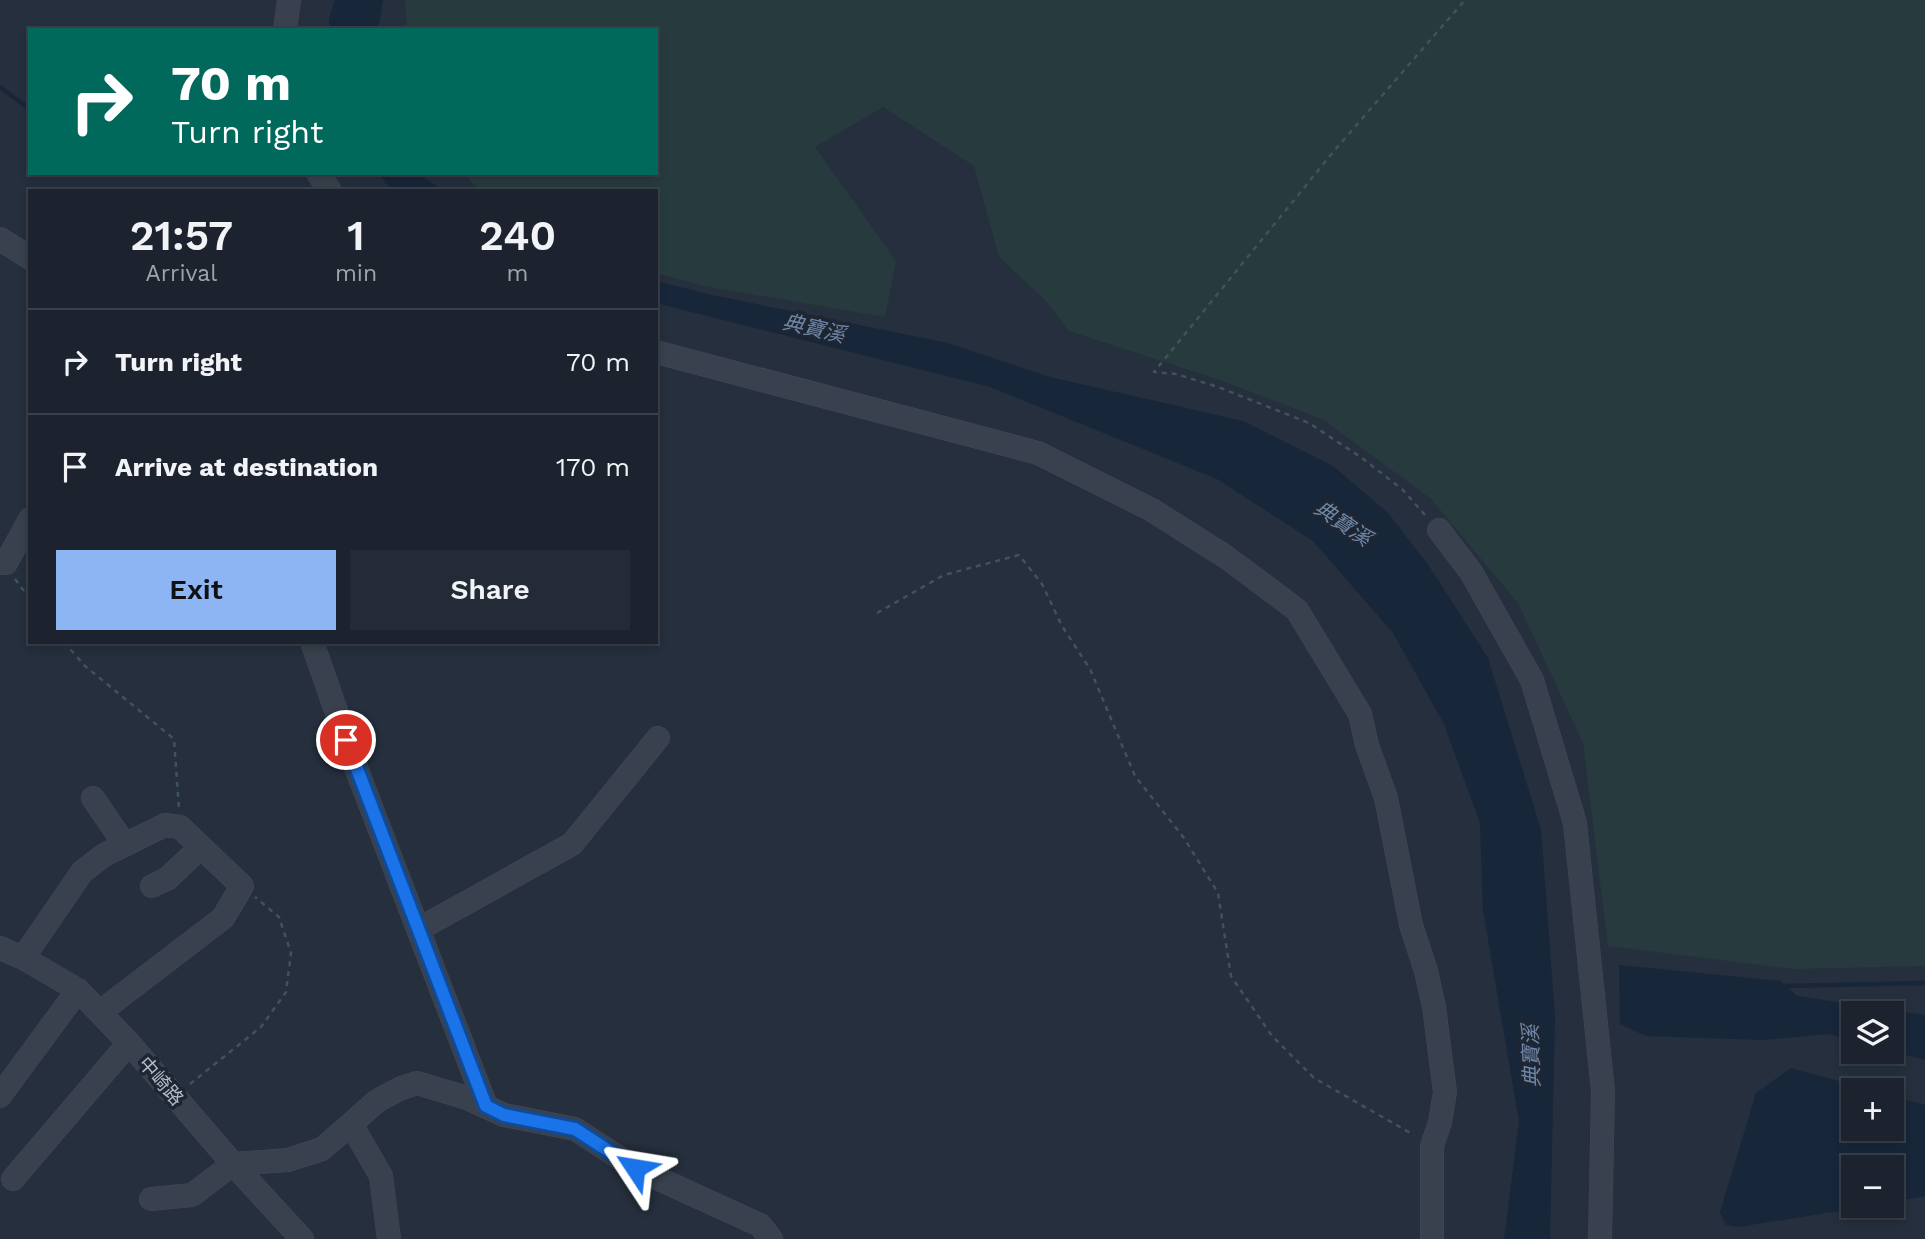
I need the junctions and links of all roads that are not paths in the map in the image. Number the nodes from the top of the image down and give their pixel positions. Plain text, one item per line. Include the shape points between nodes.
1 (289, 0) edge
2 (285, 28) edge
3 (0, 239) edge
4 (28, 257) edge
5 (658, 353) edge
6 (28, 522) edge
7 (1439, 530) road end
8 (3, 563) edge
9 (313, 644) edge
10 (658, 738) dead end
11 (93, 798) dead end
12 (125, 845) junction
13 (201, 847) junction
14 (152, 886) dead end
15 (419, 929) junction
16 (0, 948) edge
17 (23, 958) junction
18 (78, 990) junction
19 (100, 1012) junction
20 (129, 1043) junction
21 (0, 1096) edge
22 (486, 1106) junction
23 (351, 1124) junction
24 (233, 1164) junction
25 (13, 1179) dead end
26 (151, 1199) dead end
27 (302, 1239) edge
28 (389, 1239) edge
29 (771, 1239) edge
30 (1432, 1239) edge
31 (1600, 1239) edge

1 - 2 street
3 - 4 street
5 - 30 street via 1038,453 1152,510 1297,610 1360,714 1386,798 1411,925 1434,1007 1445,1092 1432,1146
6 - 8 street
7 - 31 street via 1471,572 1532,680 1575,823 1604,1091
9 - 15 street
10 - 15 street via 572,844
11 - 12 street
12 - 13 street via 165,825 180,827
12 - 17 street via 82,872
13 - 14 street via 167,879
13 - 19 street via 242,886 223,918
15 - 22 street
16 - 17 street, 中崎路
17 - 18 street, 中崎路
18 - 19 street, 中崎路
18 - 21 street
19 - 20 street, 中崎路
20 - 24 street, 中崎路
20 - 25 street
22 - 23 street via 417,1083 377,1101
22 - 29 street via 504,1115 575,1129 635,1168 760,1225
23 - 24 street via 311,1153 288,1160
23 - 28 street via 381,1176
24 - 26 street via 192,1195
24 - 27 street, 中崎路

